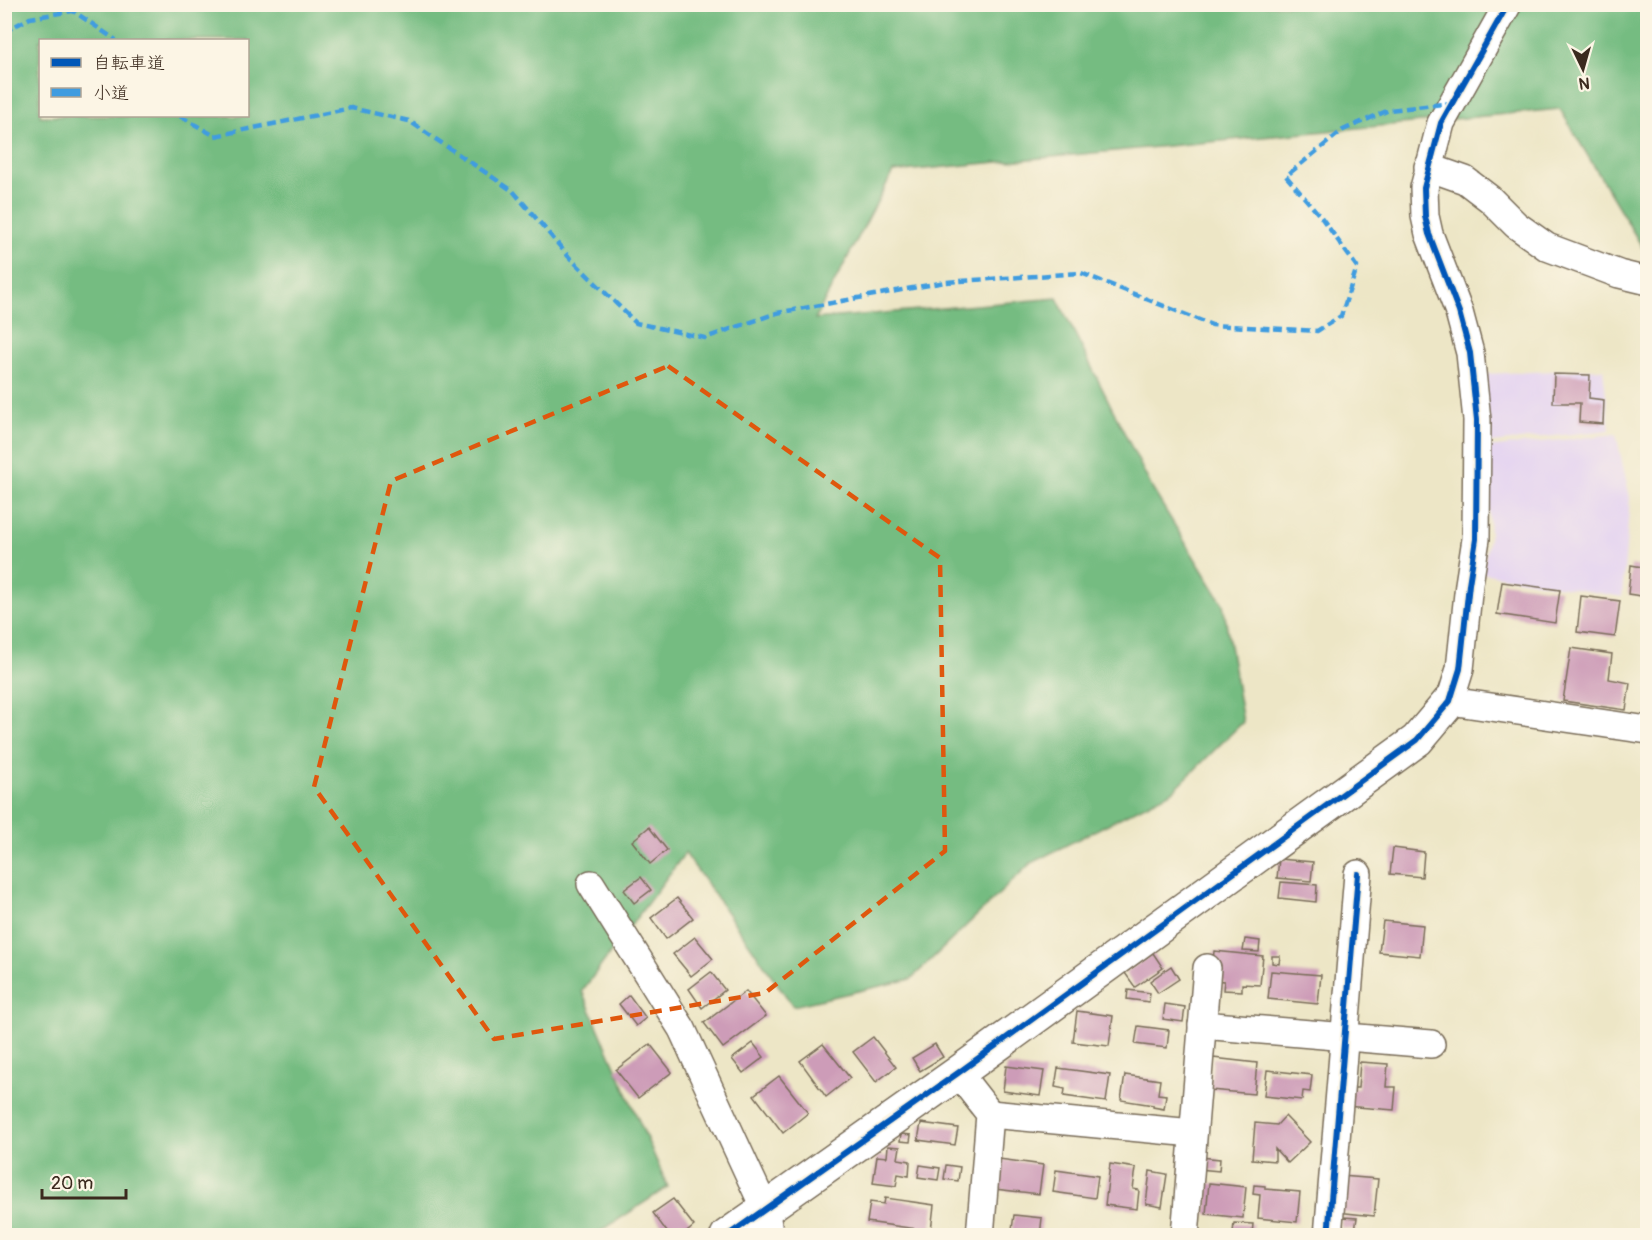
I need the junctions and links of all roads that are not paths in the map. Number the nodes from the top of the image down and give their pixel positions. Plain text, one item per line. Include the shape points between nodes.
1 (1508, 4) edge
2 (1428, 167) junction
3 (1647, 281) edge
4 (1450, 701) junction
5 (1647, 730) edge
6 (1358, 874) dead end
7 (591, 884) dead end
8 (1207, 968) dead end
9 (1202, 1025) junction
10 (1345, 1037) junction
11 (1431, 1044) dead end
12 (958, 1073) junction
13 (990, 1114) junction
14 (1193, 1133) junction
15 (768, 1222) edge
16 (727, 1236) edge
17 (980, 1236) edge
18 (1185, 1236) edge
19 (1329, 1236) edge

1 - 2 street via 1441,123
2 - 3 street via 1465,180 1547,247
2 - 4 street via 1425,216 1470,353 1477,420 1476,539 1460,669
4 - 5 street
4 - 12 street via 1417,740
6 - 10 street
7 - 15 street via 682,1029
8 - 9 street
9 - 10 street
9 - 14 street
10 - 11 street
10 - 19 street
12 - 13 street
12 - 15 street
13 - 14 street
13 - 17 street
14 - 18 street
15 - 16 street

